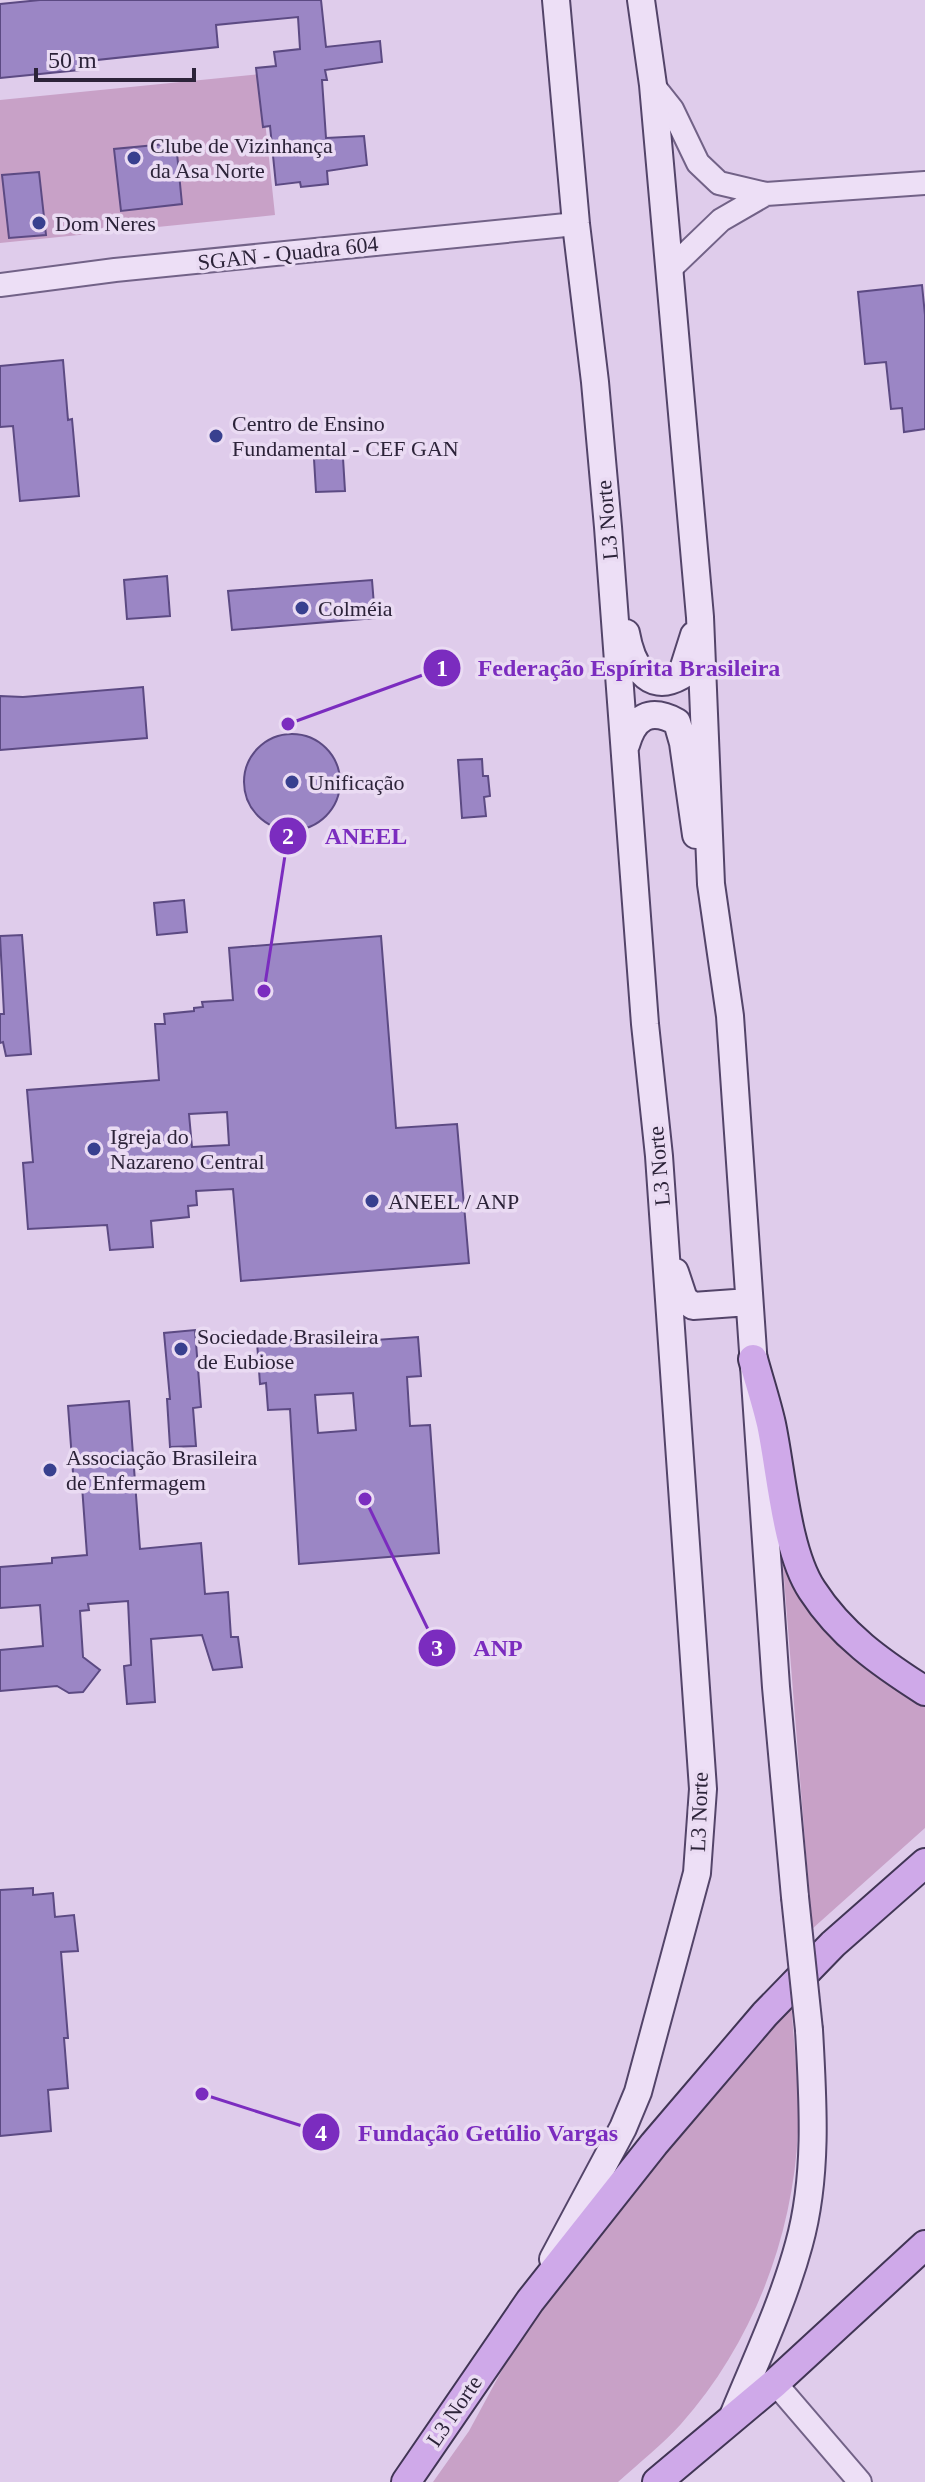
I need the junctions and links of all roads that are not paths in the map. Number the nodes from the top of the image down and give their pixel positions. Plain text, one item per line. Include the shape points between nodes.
1 (556, 0) edge
2 (641, 0) edge
3 (653, 85) junction
4 (925, 183) edge
5 (766, 194) junction
6 (576, 224) junction
7 (669, 270) junction
8 (0, 285) edge
9 (608, 527) junction
10 (700, 617) junction
11 (626, 746) junction
12 (711, 884) junction
13 (665, 1242) junction
14 (749, 1302) junction
15 (753, 1359) junction
16 (925, 1691) edge
17 (925, 1863) edge
18 (925, 2245) edge
19 (530, 2301) junction
20 (775, 2383) junction
21 (733, 2416) junction
22 (406, 2482) edge
23 (657, 2482) edge
24 (860, 2482) edge

1 - 6 main road, L3 Norte
2 - 3 main road
3 - 5 street via 709,175 719,183
3 - 7 main road
4 - 5 street
5 - 7 street via 721,220
6 - 8 street, SGAN - Quadra 604
6 - 9 main road, L3 Norte
7 - 10 main road
9 - 10 main road via 629,650 645,676 668,682 681,676
9 - 11 main road, L3 Norte
10 - 12 main road
11 - 12 main road via 640,718 663,716 677,722 691,815
11 - 13 main road, L3 Norte
12 - 14 main road via 730,1016
13 - 14 main road via 684,1299 693,1306
13 - 19 main road, L3 Norte via 703,1789 697,1873 638,2092
14 - 15 main road
15 - 16 main road via 795,1547 810,1588 845,1633
15 - 21 main road, bridge via 776,1687 809,2030 812,2138 799,2244
17 - 19 main road, L3 Norte via 833,1944 765,2014
18 - 20 main road
19 - 22 main road, L3 Norte
20 - 21 main road
20 - 24 street
21 - 23 main road

